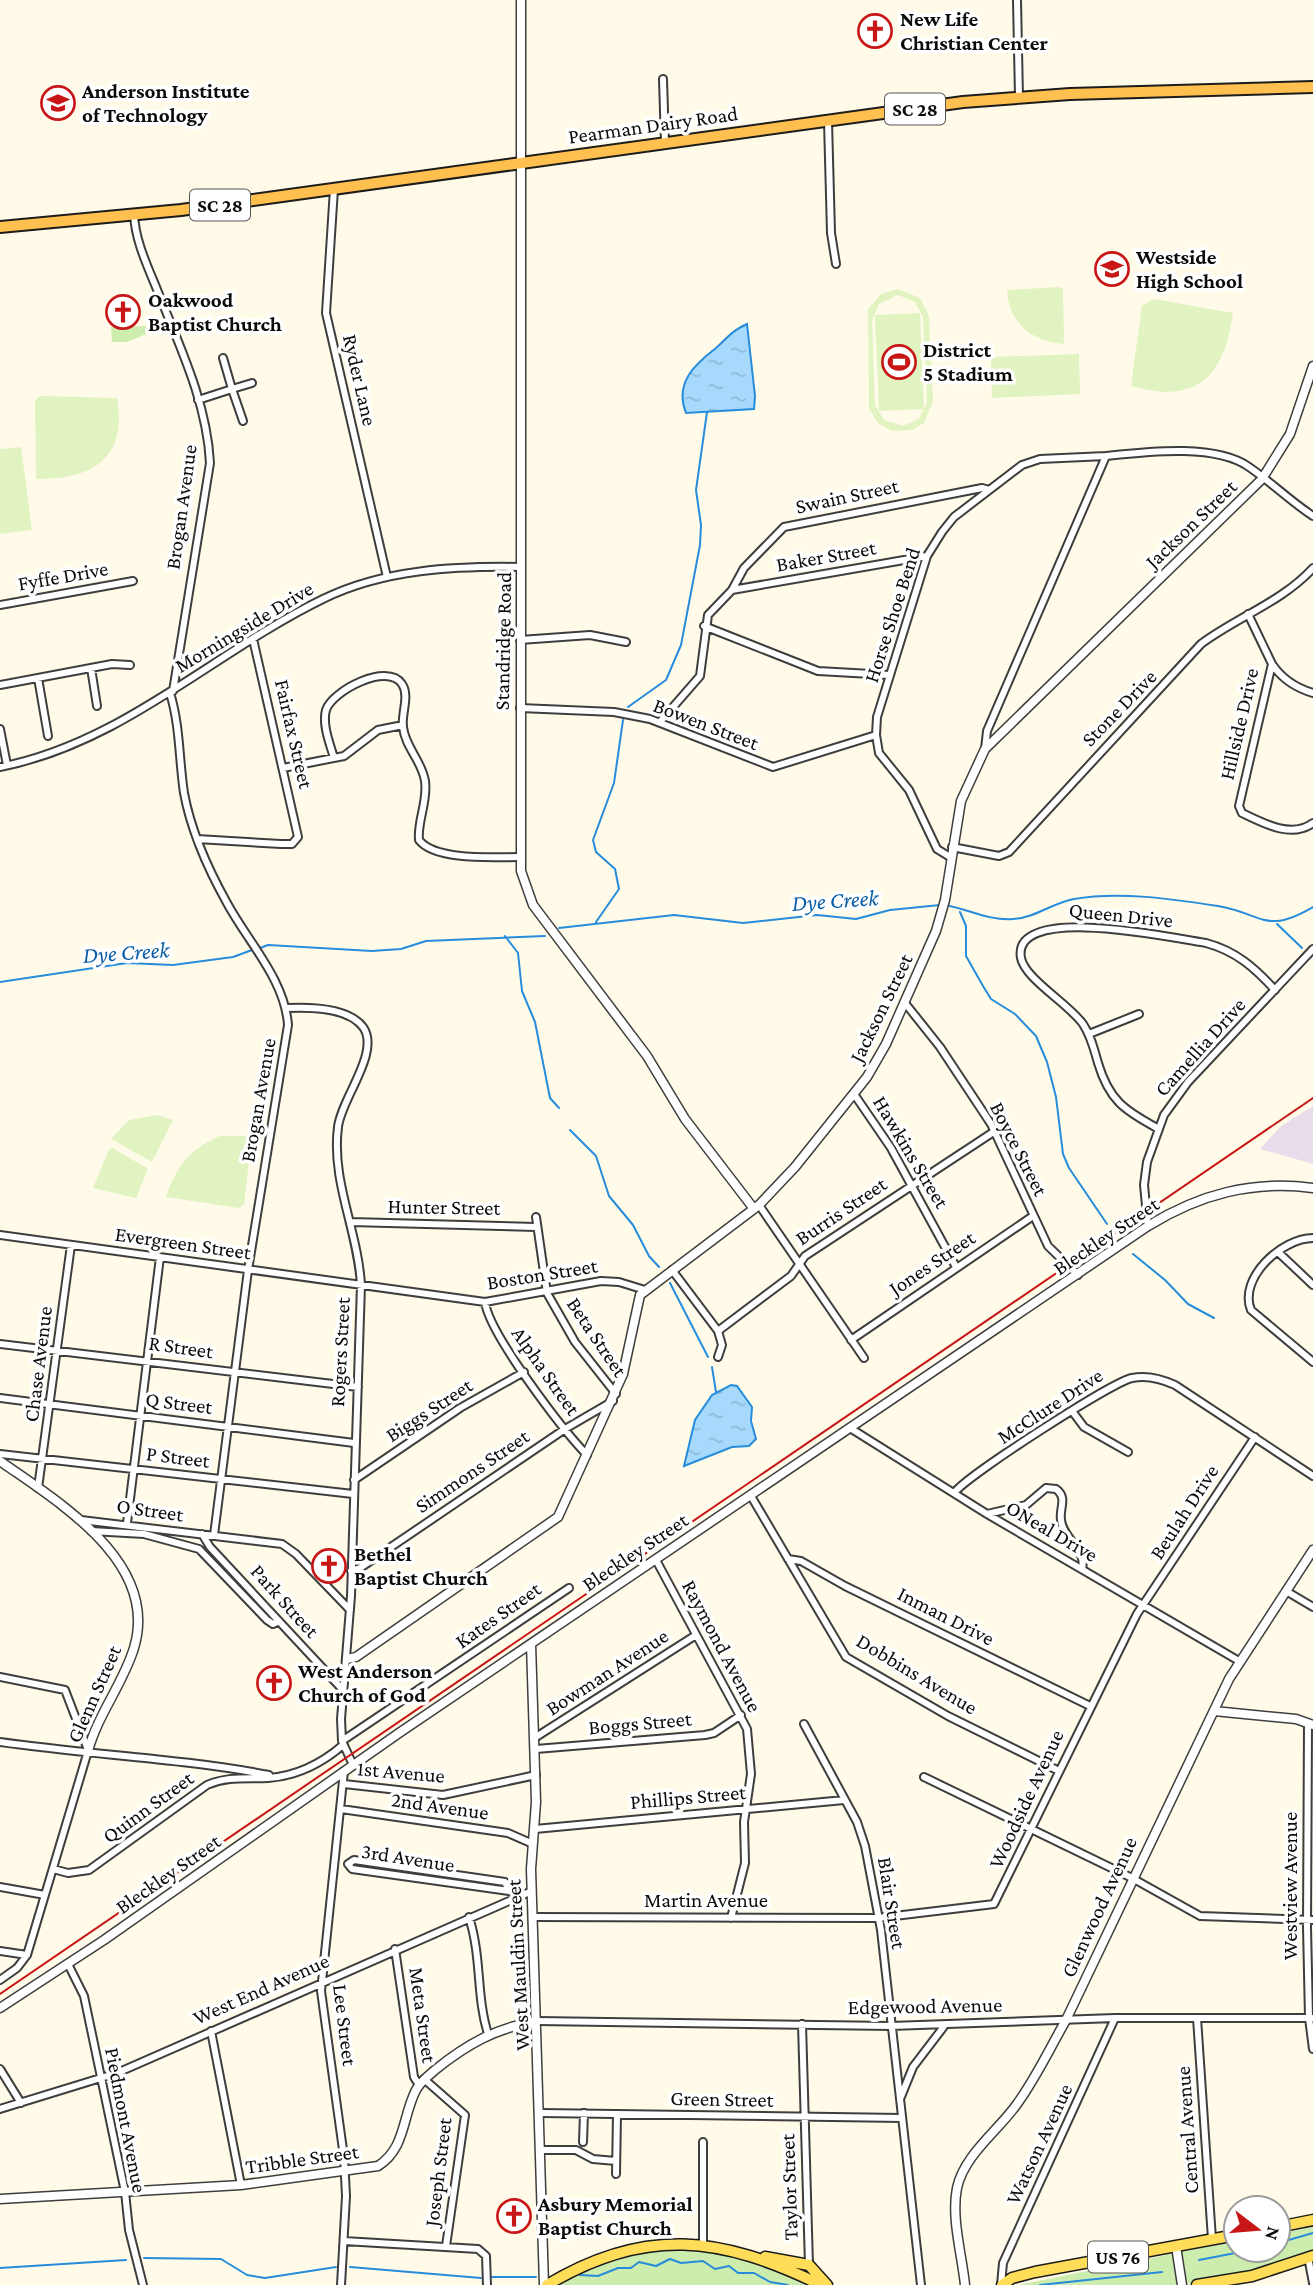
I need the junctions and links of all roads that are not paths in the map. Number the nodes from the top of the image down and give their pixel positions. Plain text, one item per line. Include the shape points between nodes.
1 (521, 0) edge
2 (1017, 0) edge
3 (663, 79) dead end
4 (1313, 87) edge
5 (1019, 97) junction
6 (828, 121) junction
7 (665, 143) junction
8 (520, 163) junction
9 (334, 189) junction
10 (134, 214) junction
11 (0, 227) edge
12 (836, 264) dead end
13 (223, 358) dead end
14 (1313, 366) edge
15 (252, 383) dead end
16 (232, 389) junction
17 (198, 400) junction
18 (243, 421) dead end
19 (1106, 456) junction
20 (1262, 479) junction
21 (989, 490) junction
22 (1313, 516) edge
23 (927, 556) junction
24 (521, 567) junction
25 (1313, 568) edge
26 (387, 577) junction
27 (133, 581) dead end
28 (732, 590) junction
29 (0, 605) edge
30 (1248, 614) junction
31 (704, 626) junction
32 (253, 639) junction
33 (520, 640) junction
34 (626, 642) dead end
35 (1272, 664) junction
36 (130, 666) dead end
37 (91, 668) junction
38 (890, 675) junction
39 (38, 678) junction
40 (0, 685) edge
41 (171, 692) junction
42 (1313, 693) edge
43 (97, 706) dead end
44 (520, 708) junction
45 (660, 722) junction
46 (403, 725) junction
47 (0, 729) edge
48 (876, 735) junction
49 (48, 736) dead end
50 (985, 749) junction
51 (334, 758) junction
52 (4, 766) edge
53 (284, 768) junction
54 (1313, 823) edge
55 (197, 839) junction
56 (952, 847) junction
57 (519, 857) junction
58 (950, 858) junction
59 (1313, 949) edge
60 (1275, 990) junction
61 (905, 1003) junction
62 (287, 1008) junction
63 (1139, 1014) dead end
64 (1089, 1034) junction
65 (854, 1094) junction
66 (1157, 1128) junction
67 (995, 1131) junction
68 (912, 1184) junction
69 (1313, 1188) edge
70 (756, 1207) junction
71 (1033, 1216) junction
72 (536, 1217) dead end
73 (351, 1222) junction
74 (1148, 1226) junction
75 (537, 1227) junction
76 (0, 1235) edge
77 (1313, 1238) edge
78 (71, 1245) junction
79 (1279, 1253) junction
80 (160, 1257) junction
81 (798, 1262) junction
82 (956, 1267) junction
83 (248, 1270) junction
84 (672, 1270) junction
85 (1078, 1275) junction
86 (361, 1285) junction
87 (1313, 1285) edge
88 (645, 1290) junction
89 (547, 1293) junction
90 (485, 1302) junction
91 (718, 1331) junction
92 (851, 1339) junction
93 (0, 1344) edge
94 (56, 1350) junction
95 (718, 1357) dead end
96 (864, 1358) dead end
97 (146, 1360) junction
98 (1313, 1362) edge
99 (524, 1371) junction
100 (234, 1372) junction
101 (358, 1387) junction
102 (614, 1397) junction
103 (0, 1398) edge
104 (50, 1404) junction
105 (1072, 1411) junction
106 (139, 1416) junction
107 (228, 1426) junction
108 (850, 1428) junction
109 (565, 1429) junction
110 (1255, 1437) junction
111 (354, 1443) junction
112 (1128, 1452) dead end
113 (0, 1454) edge
114 (587, 1455) junction
115 (43, 1458) junction
116 (0, 1461) edge
117 (133, 1469) junction
118 (1313, 1476) edge
119 (222, 1479) junction
120 (354, 1480) junction
121 (38, 1488) junction
122 (955, 1492) junction
123 (353, 1494) junction
124 (751, 1496) junction
125 (988, 1514) junction
126 (82, 1520) junction
127 (127, 1524) junction
128 (92, 1531) junction
129 (202, 1534) junction
130 (214, 1535) junction
131 (1313, 1550) edge
132 (788, 1559) junction
133 (656, 1560) junction
134 (1082, 1569) junction
135 (351, 1571) junction
136 (569, 1588) dead end
137 (1286, 1591) junction
138 (1143, 1606) junction
139 (1313, 1607) edge
140 (350, 1611) junction
141 (279, 1621) junction
142 (696, 1635) junction
143 (531, 1644) junction
144 (346, 1659) junction
145 (1239, 1661) junction
146 (0, 1677) edge
147 (343, 1690) junction
148 (1090, 1706) junction
149 (1214, 1711) junction
150 (741, 1714) junction
151 (804, 1724) dead end
152 (1311, 1724) edge
153 (536, 1737) junction
154 (0, 1742) edge
155 (342, 1743) junction
156 (536, 1749) junction
157 (88, 1750) junction
158 (353, 1765) junction
159 (344, 1771) junction
160 (1059, 1771) junction
161 (536, 1775) junction
162 (279, 1777) junction
163 (925, 1777) dead end
164 (344, 1784) junction
165 (844, 1800) junction
166 (341, 1810) junction
167 (746, 1810) junction
168 (535, 1829) junction
169 (1029, 1831) junction
170 (1310, 1842) edge
171 (533, 1844) junction
172 (53, 1870) junction
173 (1132, 1878) junction
174 (0, 1887) edge
175 (509, 1891) junction
176 (533, 1891) junction
177 (45, 1895) junction
178 (521, 1895) junction
179 (469, 1917) junction
180 (534, 1917) junction
181 (731, 1918) junction
182 (878, 1918) junction
183 (1310, 1920) edge
184 (395, 1949) junction
185 (0, 1951) edge
186 (26, 1955) junction
187 (68, 1964) junction
188 (0, 1980) edge
189 (321, 1981) junction
190 (0, 2008) edge
191 (1115, 2018) junction
192 (1197, 2018) junction
193 (1311, 2018) edge
194 (1066, 2020) junction
195 (537, 2021) junction
196 (802, 2024) junction
197 (945, 2025) junction
198 (891, 2026) junction
199 (211, 2031) junction
200 (488, 2034) junction
201 (1313, 2049) edge
202 (0, 2069) edge
203 (100, 2079) junction
204 (422, 2082) junction
205 (900, 2101) junction
206 (21, 2103) junction
207 (0, 2109) edge
208 (541, 2113) junction
209 (584, 2113) junction
210 (617, 2114) junction
211 (805, 2118) junction
212 (902, 2118) junction
213 (703, 2142) dead end
214 (583, 2143) dead end
215 (541, 2150) junction
216 (616, 2161) junction
217 (344, 2171) junction
218 (616, 2174) dead end
219 (241, 2185) junction
220 (125, 2192) junction
221 (0, 2199) edge
222 (1313, 2220) edge
223 (1292, 2224) edge
224 (1222, 2237) edge
225 (1212, 2239) junction
226 (344, 2241) junction
227 (446, 2246) junction
228 (703, 2246) junction
229 (1176, 2246) junction
230 (754, 2256) junction
231 (1311, 2256) edge
232 (809, 2265) junction
233 (1313, 2283) edge
234 (143, 2285) edge
235 (341, 2285) edge
236 (487, 2285) edge
237 (546, 2285) edge
238 (821, 2285) edge
239 (827, 2285) edge
240 (921, 2285) edge
241 (965, 2285) edge
242 (1001, 2285) edge
243 (1182, 2285) edge
244 (1197, 2285) edge

1 - 8 street, Standridge Road
2 - 5 street
3 - 7 street
4 - 5 highway, Pearman Dairy Road / SC 28
5 - 6 highway, Pearman Dairy Road / SC 28
6 - 7 highway, Pearman Dairy Road / SC 28
6 - 12 street
7 - 8 highway, Pearman Dairy Road / SC 28
8 - 9 highway, Pearman Dairy Road / SC 28
8 - 24 street, Standridge Road
9 - 10 highway, Pearman Dairy Road / SC 28
9 - 26 street, Ryder Lane via 326,313
10 - 11 highway, Pearman Dairy Road / SC 28
10 - 17 street, Brogan Avenue via 145,259
13 - 16 street
14 - 20 street, Jackson Street via 1290,434
15 - 16 street
16 - 17 street
16 - 18 street
17 - 41 street, Brogan Avenue via 209,435 209,463
19 - 20 street via 1147,451 1222,456
19 - 21 street, Horse Shoe Bend via 1034,460
19 - 50 street via 987,731
20 - 22 street
20 - 50 street, Jackson Street
21 - 23 street, Horse Shoe Bend via 954,517
21 - 28 street, Swain Street via 936,496 784,527 744,568
23 - 28 street, Baker Street
23 - 38 street, Horse Shoe Bend
24 - 26 street, Morningside Drive via 457,567
24 - 33 street, Standridge Road
25 - 30 street, Stone Drive via 1292,589
26 - 32 street, Morningside Drive via 325,598
27 - 29 street, Fyffe Drive
28 - 31 street, Swain Street via 708,615
30 - 35 street, Hillside Drive
30 - 56 street, Stone Drive via 1202,644 1009,852 999,856
31 - 38 street via 818,671
31 - 45 street via 700,676
32 - 41 street, Morningside Drive
32 - 53 street, Fairfax Street
33 - 34 street via 590,635
33 - 44 street, Standridge Road
35 - 42 street via 1300,689
35 - 54 street, Hillside Drive via 1239,806 1242,813 1274,828 1291,830
36 - 37 street
37 - 39 street
37 - 43 street
38 - 48 street, Horse Shoe Bend
39 - 40 street
39 - 49 street
41 - 52 street, Morningside Drive via 84,740
41 - 55 street, Brogan Avenue via 184,795
44 - 45 street, Bowen Street via 614,712
44 - 57 street, Standridge Road
45 - 48 street, Bowen Street via 773,767
46 - 51 street via 384,728
46 - 51 street via 402,683 383,674 372,677 332,699 327,708 324,720
46 - 57 street via 425,781 418,834 423,846 457,855
47 - 52 street
48 - 58 street via 879,753 909,790 937,849
50 - 56 street, Jackson Street via 961,801
51 - 53 street
53 - 55 street, Fairfax Street via 298,837 292,844
55 - 62 street, Brogan Avenue via 226,901
56 - 58 street, Jackson Street
57 - 70 street, Standridge Road via 533,905 647,1056 685,1119
58 - 61 street, Jackson Street via 941,916
59 - 60 street, Camellia Drive
60 - 64 street, Queen Drive via 1225,947 1074,926 1042,930 1025,941 1021,950 1025,967 1074,1012
60 - 66 street, Camellia Drive via 1188,1082
61 - 65 street, Jackson Street via 878,1059
61 - 67 street, Boyce Street
62 - 73 street, Rogers Street via 308,1007 352,1019 362,1026 368,1041 366,1057 338,1123 337,1170
62 - 83 street, Brogan Avenue via 284,1064
63 - 64 street
64 - 66 street, Queen Drive via 1107,1089 1123,1108
65 - 68 street, Hawkins Street
65 - 70 street, Jackson Street
66 - 74 street, Camellia Drive via 1144,1185
67 - 68 street, Burris Street
67 - 71 street, Boyce Street
68 - 81 street, Burris Street
68 - 82 street, Hawkins Street
69 - 74 street, Bleckley Street via 1232,1189 1185,1205
70 - 81 street
70 - 84 street, Jackson Street
71 - 82 street, Jones Street
71 - 85 street, Boyce Street via 1048,1246
72 - 75 street, Beta Street
73 - 75 street, Hunter Street
73 - 86 street, Rogers Street
74 - 85 street, Bleckley Street
75 - 89 street, Beta Street
76 - 78 street, Evergreen Street
77 - 79 street via 1304,1238
78 - 80 street, Evergreen Street
78 - 94 street, Chase Avenue
79 - 87 street
79 - 98 street via 1261,1267 1247,1301 1251,1310
80 - 83 street, Evergreen Street
80 - 97 street
81 - 91 street, Burris Street via 791,1276
81 - 92 street
82 - 92 street, Jones Street
83 - 86 street, Evergreen Street
83 - 100 street, Brogan Avenue
84 - 88 street, Jackson Street
84 - 91 street
85 - 108 street, Bleckley Street
86 - 90 street, Boston Street
86 - 101 street, Rogers Street
88 - 89 street, Boston Street via 601,1281
88 - 102 street via 637,1302 627,1360
89 - 90 street, Boston Street
89 - 102 street, Beta Street
90 - 99 street, Alpha Street via 494,1328
91 - 95 street via 722,1345
92 - 96 street
93 - 94 street, R Street
94 - 97 street, R Street
94 - 104 street, Chase Avenue
97 - 100 street, R Street
97 - 106 street
99 - 109 street, Alpha Street
99 - 120 street, Biggs Street
100 - 101 street, R Street
100 - 107 street, Brogan Avenue
101 - 111 street, Rogers Street
102 - 109 street, Simmons Street
102 - 114 street
103 - 104 street, Q Street
104 - 106 street, Q Street
104 - 115 street, Chase Avenue
105 - 110 street, McClure Drive via 1116,1384 1149,1378 1175,1385
105 - 112 street via 1084,1427
105 - 122 street, McClure Drive
106 - 107 street, Q Street
106 - 117 street
107 - 111 street, Q Street
107 - 119 street, Brogan Avenue
108 - 122 street, ONeal Drive
108 - 124 street, Bleckley Street
109 - 114 street, Alpha Street
109 - 135 street, Simmons Street
110 - 118 street, McClure Drive
110 - 138 street, Beulah Drive
111 - 120 street, Rogers Street
113 - 115 street, P Street
114 - 144 street via 558,1517 356,1657
115 - 117 street, P Street
115 - 121 street, Chase Avenue
116 - 121 street, Glenn Street
117 - 119 street, P Street
117 - 127 street
119 - 123 street, P Street
119 - 130 street, Brogan Avenue
120 - 123 street, Rogers Street
121 - 126 street, Glenn Street
122 - 125 street, ONeal Drive
123 - 135 street, Rogers Street
124 - 132 street, Dobbins Avenue
124 - 133 street, Bleckley Street
125 - 134 street, ONeal Drive
125 - 134 street via 1026,1505 1045,1488 1056,1489 1063,1498 1062,1525 1083,1558
126 - 127 street, O Street
126 - 128 street, Glenn Street
127 - 129 street, O Street
128 - 141 street via 144,1534 199,1549 267,1620
128 - 157 street, Glenn Street via 126,1575 138,1620 129,1663
129 - 130 street, O Street
129 - 141 street, Park Street
130 - 140 street, O Street via 289,1547
131 - 137 street, Glenwood Avenue
132 - 148 street, Inman Drive via 802,1560 845,1586
132 - 160 street, Dobbins Avenue via 846,1657 948,1716
133 - 142 street, Raymond Avenue
133 - 143 street, Bleckley Street
134 - 138 street, ONeal Drive
135 - 140 street, Rogers Street
136 - 155 street, Kates Street
137 - 139 street
137 - 145 street, Glenwood Avenue
138 - 145 street, ONeal Drive
138 - 148 street, Woodside Avenue
140 - 144 street, Rogers Street
141 - 147 street, Park Street
142 - 150 street, Raymond Avenue
142 - 153 street, Bowman Avenue
143 - 153 street, West Mauldin Street
143 - 158 street, Bleckley Street
144 - 147 street, Rogers Street
145 - 149 street, Glenwood Avenue
146 - 157 street via 65,1690
147 - 155 street, Rogers Street
148 - 160 street, Woodside Avenue
149 - 152 street
149 - 173 street, Glenwood Avenue
150 - 156 street, Boggs Street via 705,1735
150 - 167 street, Raymond Avenue via 751,1752
151 - 165 street, Blair Street
152 - 170 street, Westview Avenue
153 - 156 street, West Mauldin Street
154 - 157 street
155 - 158 street, Rogers Street
155 - 162 street, Quinn Street via 314,1766
156 - 161 street, West Mauldin Street
157 - 162 street
157 - 172 street, Glenn Street
158 - 159 street, Bleckley Street
159 - 164 street, Lee Street
159 - 187 street, Bleckley Street
160 - 169 street, Woodside Avenue
161 - 164 street, 1st Avenue via 443,1795
161 - 168 street, West Mauldin Street
162 - 172 street, Quinn Street via 220,1779 196,1791 89,1870
163 - 169 street
164 - 166 street, Lee Street
165 - 167 street, Phillips Street
165 - 182 street, Blair Street via 861,1831
166 - 171 street, 2nd Avenue via 508,1833
166 - 189 street, Lee Street
167 - 168 street, Phillips Street
167 - 181 street, Raymond Avenue via 745,1863
168 - 171 street, West Mauldin Street
169 - 173 street
169 - 182 street, Woodside Avenue via 994,1904
170 - 183 street, Westview Avenue
171 - 176 street, West Mauldin Street
172 - 177 street, Glenn Street
173 - 183 street via 1206,1918
173 - 194 street, Glenwood Avenue
174 - 177 street
175 - 175 street, 3rd Avenue via 505,1882 354,1860 348,1864 352,1869
175 - 178 street, 3rd Avenue
176 - 178 street, West End Avenue
176 - 180 street, West Mauldin Street
177 - 186 street, Glenn Street
178 - 179 street, West End Avenue
179 - 184 street, West End Avenue
179 - 200 street via 479,1953 482,2012
180 - 181 street, Martin Avenue
180 - 195 street, West Mauldin Street
181 - 182 street, Martin Avenue
182 - 198 street, Blair Street
183 - 193 street, Westview Avenue
184 - 189 street, West End Avenue
184 - 204 street, Meta Street via 415,2077
185 - 186 street
186 - 188 street, Glenn Street
187 - 190 street, Bleckley Street
187 - 203 street, Piedmont Avenue via 84,1996
189 - 199 street, West End Avenue
189 - 217 street, Lee Street
191 - 192 street, Edgewood Avenue
191 - 194 street, Edgewood Avenue
191 - 242 street, Watson Avenue via 1003,2263
192 - 193 street, Edgewood Avenue
192 - 225 street, Central Avenue
193 - 201 street, Westview Avenue
194 - 197 street, Edgewood Avenue
194 - 241 street, Glenwood Avenue via 1016,2105 961,2175 957,2213
195 - 196 street, Edgewood Avenue
195 - 200 street
195 - 208 street, West Mauldin Street
196 - 198 street, Edgewood Avenue
196 - 211 street, Taylor Street
197 - 198 street, Edgewood Avenue
197 - 205 street, Blair Street via 913,2067
198 - 205 street, Blair Street
199 - 203 street, West End Avenue
199 - 219 street
200 - 204 street
202 - 206 street
203 - 206 street, West End Avenue
203 - 220 street, Piedmont Avenue
204 - 217 street, Tribble Street via 399,2146 390,2158 378,2166
204 - 227 street, Joseph Street via 465,2115
205 - 212 street, Blair Street
206 - 207 street, West End Avenue
208 - 209 street, Green Street
208 - 215 street, West Mauldin Street
209 - 210 street, Green Street
209 - 214 street
210 - 211 street, Green Street
210 - 216 street
211 - 212 street, Green Street
211 - 232 street, Taylor Street
212 - 240 street, Blair Street
213 - 228 street
215 - 216 street via 576,2150 593,2160
215 - 237 street, West Mauldin Street
216 - 218 street
217 - 219 street, Tribble Street
217 - 226 street, Lee Street
219 - 220 street, Tribble Street
220 - 221 street, Tribble Street
220 - 234 street, Piedmont Avenue
222 - 223 main road
224 - 225 main road, US 76
225 - 229 main road, US 76
226 - 227 street
226 - 235 street, Lee Street
227 - 236 street via 483,2250
228 - 230 main road
228 - 237 main road via 625,2249
229 - 242 main road, US 76 via 1012,2277
229 - 243 street
230 - 232 main road
230 - 238 main road
231 - 233 street
231 - 244 main road via 1252,2276
232 - 239 main road

